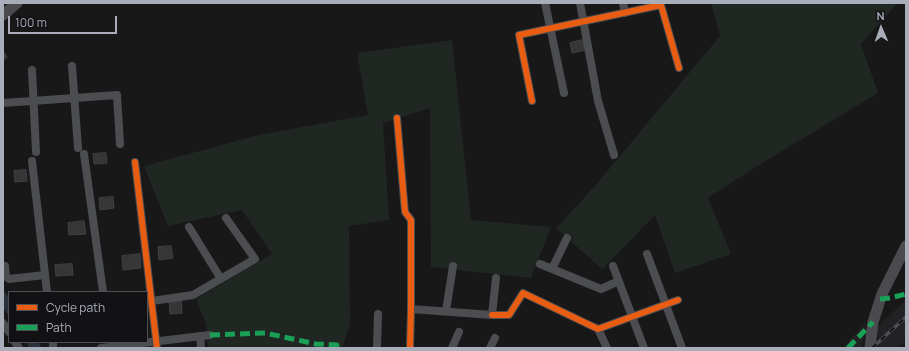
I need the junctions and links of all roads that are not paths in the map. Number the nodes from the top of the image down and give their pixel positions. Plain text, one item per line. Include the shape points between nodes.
1 (17, 3) edge
2 (545, 3) edge
3 (580, 3) edge
4 (623, 3) edge
5 (625, 12) junction
6 (3, 15) edge
7 (583, 21) junction
8 (550, 28) junction
9 (72, 66) dead end
10 (679, 68) dead end
11 (32, 70) dead end
12 (564, 93) dead end
13 (74, 98) junction
14 (33, 101) junction
15 (532, 101) dead end
16 (3, 103) edge
17 (397, 118) dead end
18 (120, 144) dead end
19 (78, 148) dead end
20 (36, 152) dead end
21 (84, 154) dead end
22 (614, 155) dead end
23 (32, 161) dead end
24 (135, 162) dead end
25 (226, 218) dead end
26 (189, 227) dead end
27 (567, 238) dead end
28 (906, 246) edge
29 (647, 254) dead end
30 (540, 264) dead end
31 (5, 266) dead end
32 (453, 266) dead end
33 (613, 266) dead end
34 (552, 269) junction
35 (45, 275) junction
36 (221, 278) junction
37 (496, 278) dead end
38 (619, 281) junction
39 (47, 291) edge
40 (103, 291) edge
41 (678, 300) dead end
42 (152, 301) junction
43 (666, 305) junction
44 (411, 310) junction
45 (446, 311) junction
46 (378, 314) dead end
47 (492, 314) junction
48 (632, 317) junction
49 (598, 329) junction
50 (458, 332) dead end
51 (210, 335) dead end
52 (200, 336) junction
53 (495, 338) dead end
54 (157, 345) edge
55 (108, 346) edge
56 (202, 348) edge
57 (377, 348) edge
58 (410, 348) edge
59 (452, 348) edge
60 (490, 348) edge
61 (607, 348) edge
62 (644, 348) edge
63 (682, 348) edge
64 (870, 348) edge

1 - 6 street
2 - 8 street
3 - 7 street
4 - 5 street
5 - 7 street
5 - 10 street via 661,5
7 - 8 street
7 - 22 street via 598,101
8 - 12 street
8 - 15 street via 518,34
9 - 13 street
11 - 14 street
13 - 14 street
13 - 18 street via 117,95
13 - 19 street
14 - 16 street
14 - 20 street
17 - 44 street via 405,212 411,220
21 - 40 street
23 - 35 street
24 - 42 street
25 - 36 street via 255,259
26 - 36 street
27 - 34 street
28 - 64 street via 882,294 873,322
29 - 43 street
30 - 34 street
31 - 35 street via 6,277 9,279
32 - 45 street
33 - 38 street
34 - 38 street via 601,289
35 - 39 street
36 - 42 street via 193,295
37 - 47 street
38 - 48 street
41 - 43 street
42 - 54 street
43 - 48 street
43 - 63 street
44 - 45 street
44 - 58 street
45 - 47 street
46 - 57 street
47 - 49 street via 509,315 523,293
48 - 49 street
48 - 62 street
49 - 61 street
50 - 59 street
51 - 52 street
52 - 54 street
52 - 56 street
53 - 60 street
54 - 55 street

